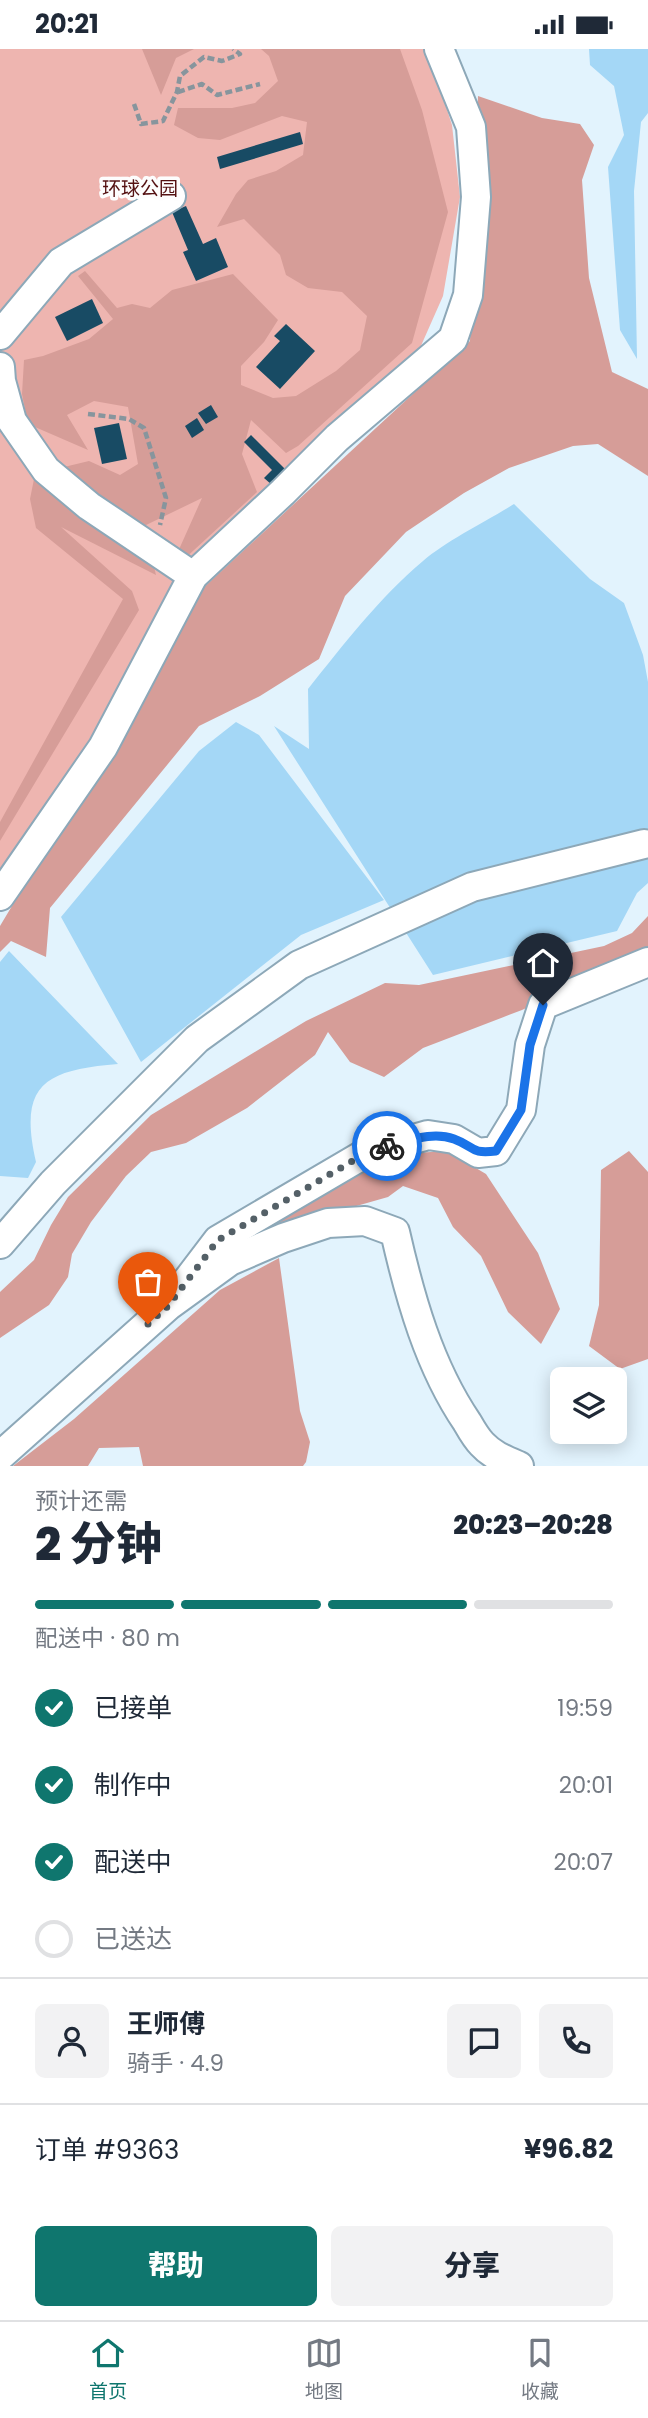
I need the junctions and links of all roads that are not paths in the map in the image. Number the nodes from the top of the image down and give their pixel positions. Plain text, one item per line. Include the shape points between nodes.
1 (439, 49) edge
2 (171, 196) dead end
3 (0, 335) edge
4 (0, 367) edge
5 (192, 576) junction
6 (644, 844) dead end
7 (0, 896) edge
8 (648, 961) edge
9 (0, 1244) edge
10 (168, 1306) junction
11 (485, 1455) edge
12 (0, 1456) edge
13 (519, 1466) edge

1 - 5 lane via 471,127 476,197 468,295 453,339 337,438
2 - 3 lane via 61,261
4 - 5 lane via 12,421 46,470 89,506
5 - 7 lane via 103,747
6 - 9 lane via 472,887 299,965 198,1039 53,1183
8 - 10 lane via 543,1005 530,1045 521,1110 496,1151 478,1153 454,1139 428,1135 368,1152 218,1240
10 - 11 lane via 230,1261 328,1223 365,1221 395,1232 433,1359
10 - 12 lane
11 - 13 lane

